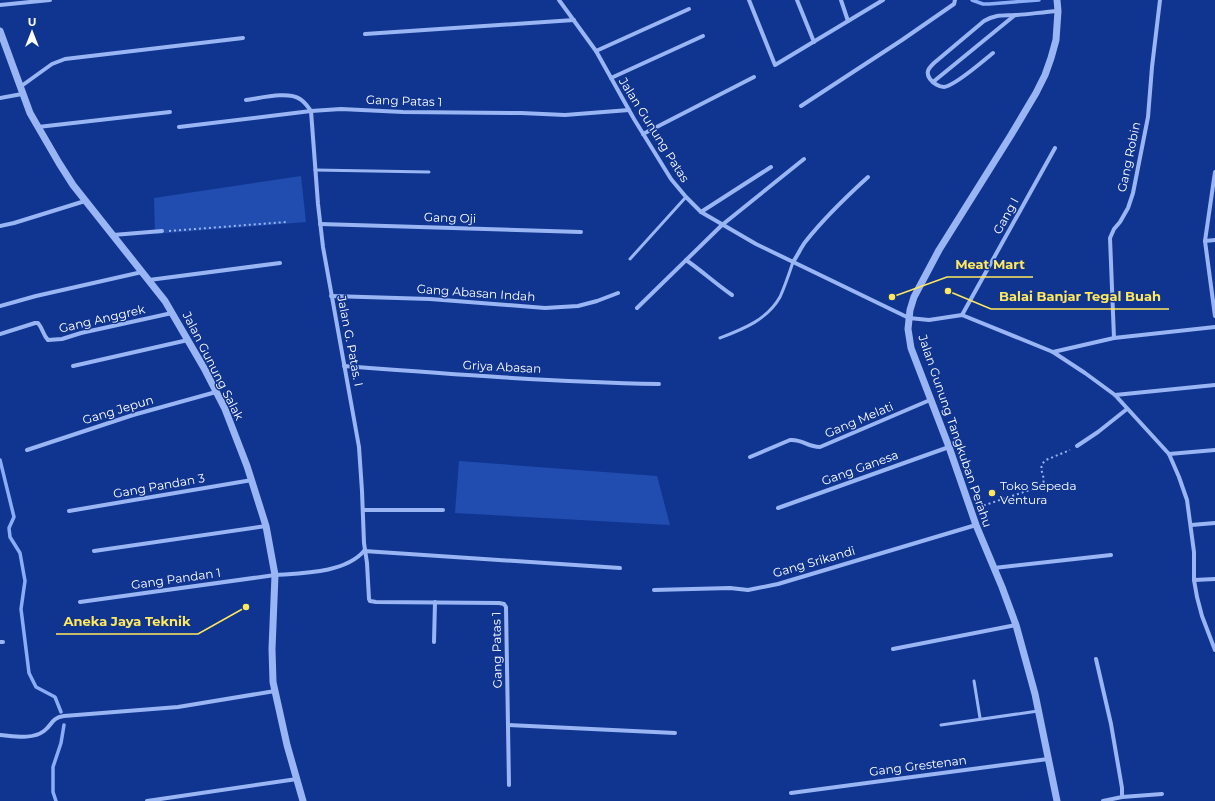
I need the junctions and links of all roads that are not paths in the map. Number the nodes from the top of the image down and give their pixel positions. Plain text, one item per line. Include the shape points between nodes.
1 (50, 0) edge
2 (559, 0) edge
3 (749, 0) edge
4 (797, 0) edge
5 (841, 0) edge
6 (883, 0) edge
7 (1160, 0) edge
8 (954, 2) edge
9 (0, 5) edge
10 (1057, 6) edge
11 (689, 9) dead end
12 (1015, 15) junction
13 (574, 20) junction
14 (848, 21) junction
15 (0, 31) edge
16 (365, 34) dead end
17 (704, 36) dead end
18 (243, 38) dead end
19 (814, 42) junction
20 (596, 51) junction
21 (993, 53) dead end
22 (754, 77) dead end
23 (611, 78) junction
24 (933, 82) junction
25 (21, 91) junction
26 (0, 98) edge
27 (246, 100) dead end
28 (801, 106) dead end
29 (629, 110) junction
30 (311, 111) junction
31 (170, 112) dead end
32 (38, 127) junction
33 (179, 127) dead end
34 (643, 134) junction
35 (1055, 148) dead end
36 (804, 159) dead end
37 (771, 167) dead end
38 (315, 170) junction
39 (429, 172) dead end
40 (1215, 172) edge
41 (868, 177) dead end
42 (1214, 179) edge
43 (686, 198) junction
44 (86, 201) junction
45 (701, 212) junction
46 (320, 224) junction
47 (722, 225) junction
48 (0, 226) edge
49 (162, 231) road end
50 (581, 232) dead end
51 (113, 235) junction
52 (1215, 240) edge
53 (1205, 241) junction
54 (630, 259) dead end
55 (686, 260) junction
56 (793, 262) junction
57 (280, 263) dead end
58 (142, 272) junction
59 (149, 280) junction
60 (618, 293) dead end
61 (732, 295) dead end
62 (331, 296) junction
63 (0, 306) edge
64 (637, 308) dead end
65 (173, 312) junction
66 (962, 315) junction
67 (1215, 316) edge
68 (909, 318) junction
69 (1215, 326) edge
70 (0, 334) edge
71 (720, 338) dead end
72 (1114, 338) junction
73 (188, 340) junction
74 (1053, 352) junction
75 (73, 366) dead end
76 (344, 366) junction
77 (659, 384) dead end
78 (1215, 385) edge
79 (216, 392) junction
80 (1115, 395) junction
81 (930, 400) junction
82 (1127, 409) junction
83 (1077, 446) road end
84 (949, 447) junction
85 (27, 450) dead end
86 (1215, 450) edge
87 (1169, 454) junction
88 (750, 457) dead end
89 (252, 480) junction
90 (778, 508) dead end
91 (363, 510) junction
92 (443, 510) dead end
93 (69, 511) dead end
94 (1215, 523) edge
95 (976, 525) junction
96 (1191, 525) junction
97 (266, 526) junction
98 (94, 551) dead end
99 (364, 551) junction
100 (1111, 555) dead end
101 (620, 568) dead end
102 (994, 568) junction
103 (275, 575) junction
104 (1215, 579) edge
105 (1194, 580) junction
106 (654, 590) dead end
107 (80, 602) dead end
108 (435, 602) junction
109 (1016, 625) junction
110 (1213, 639) edge
111 (434, 642) dead end
112 (893, 649) dead end
113 (1215, 650) edge
114 (1096, 660) dead end
115 (974, 681) dead end
116 (275, 691) junction
117 (1038, 711) junction
118 (980, 718) junction
119 (508, 725) junction
120 (941, 725) dead end
121 (675, 733) dead end
122 (0, 735) edge
123 (1048, 759) junction
124 (297, 779) junction
125 (509, 786) dead end
126 (791, 793) dead end
127 (1162, 794) dead end
128 (1122, 797) junction
129 (147, 801) edge
130 (303, 801) edge
131 (1057, 801) edge
132 (1103, 801) edge

1 - 9 street
2 - 13 street, Jalan Gunung Patas
3 - 19 street via 776,65
4 - 19 street
5 - 14 street
6 - 14 street
7 - 72 street, Gang Robin via 1148,117 1133,193 1128,208 1110,238
8 - 28 street via 902,40
10 - 12 street
10 - 68 street, Jalan Gunung Tangkuban Perahu via 1056,40 1045,75 1011,135 939,250 914,297
11 - 20 street
12 - 24 street
12 - 24 street via 1001,15 984,21 928,69 927,72
13 - 16 street
13 - 20 street, Jalan Gunung Patas
14 - 19 street
15 - 25 street, Jalan Gunung Salak
17 - 23 street
18 - 25 street via 65,59 52,64
20 - 23 street, Jalan Gunung Patas
21 - 24 street via 948,86 943,87
22 - 34 street
23 - 29 street, Jalan Gunung Patas
25 - 26 street
25 - 32 street, Jalan Gunung Salak
27 - 30 street via 290,96 299,98
29 - 30 street, Gang Patas 1 via 565,115 354,109
29 - 34 street, Jalan Gunung Patas
30 - 33 street, Gang Patas 1
30 - 38 street, Jalan G. Patas. I
31 - 32 street
32 - 44 street, Jalan Gunung Salak via 69,180
34 - 43 street, Jalan Gunung Patas
35 - 66 street, Gang I
36 - 47 street
37 - 45 street
38 - 39 lane
38 - 46 street, Jalan G. Patas. I
40 - 42 street
41 - 56 street via 823,221 805,242
42 - 53 street
43 - 45 street, Jalan Gunung Patas
43 - 54 lane
44 - 48 street
44 - 51 street, Jalan Gunung Salak
45 - 47 street, Jalan Gunung Patas
46 - 50 street, Gang Oji
46 - 62 street, Jalan G. Patas. I
47 - 55 street
47 - 56 street, Jalan Gunung Patas
49 - 51 street
51 - 58 street, Jalan Gunung Salak
52 - 53 street
53 - 67 street
55 - 61 street
55 - 64 street
56 - 68 street, Jalan Gunung Patas
56 - 71 lane via 780,297 770,311 755,323
57 - 59 street
58 - 59 street, Jalan Gunung Salak
58 - 63 street
59 - 65 street, Jalan Gunung Salak
60 - 62 street, Gang Abasan Indah via 578,306 545,308 430,299
62 - 76 street, Jalan G. Patas. I
65 - 70 street, Gang Anggrek via 58,340 48,340 38,323
65 - 73 street, Jalan Gunung Salak
66 - 68 street via 929,320
66 - 74 street
68 - 81 street, Jalan Gunung Tangkuban Perahu via 911,348
69 - 72 street
72 - 74 street
73 - 75 street
73 - 79 street, Jalan Gunung Salak
74 - 80 street
76 - 77 street, Griya Abasan via 480,377
76 - 91 street, Jalan G. Patas. I via 359,447
78 - 80 street
79 - 85 street, Gang Jepun via 133,415
79 - 89 street, Jalan Gunung Salak
80 - 82 street
81 - 84 street, Jalan Gunung Tangkuban Perahu
81 - 88 street, Gang Melati via 820,447 790,440
82 - 83 street
82 - 87 street
84 - 90 street, Gang Ganesa
84 - 95 street, Jalan Gunung Tangkuban Perahu
86 - 87 street
87 - 96 street via 1187,500
89 - 93 street, Gang Pandan 3
89 - 97 street, Jalan Gunung Salak
91 - 92 street
91 - 99 street, Jalan G. Patas. I
94 - 96 street
95 - 102 street, Jalan Gunung Tangkuban Perahu
95 - 106 street, Gang Srikandi via 778,584 748,590
96 - 105 street
97 - 98 street
97 - 103 street, Jalan Gunung Salak
99 - 101 street
99 - 103 street via 355,559 333,568
99 - 108 street, Gang Patas 1 via 370,601
100 - 102 street
102 - 109 street, Jalan Gunung Tangkuban Perahu
103 - 107 street, Gang Pandan 1
103 - 116 street, Jalan Gunung Salak via 272,668
104 - 105 street
105 - 110 street via 1202,616
108 - 111 street
108 - 119 street, Gang Patas 1 via 499,603 506,607
109 - 112 street
109 - 117 street, Jalan Gunung Tangkuban Perahu
110 - 113 street
114 - 128 street via 1111,724
115 - 118 lane
116 - 122 street via 178,707 57,717 46,730 36,736
116 - 124 street, Jalan Gunung Salak
117 - 118 lane
117 - 123 street, Jalan Gunung Tangkuban Perahu
118 - 120 lane
119 - 121 street
119 - 125 street, Gang Patas 1
123 - 126 street, Gang Grestenan
123 - 131 street, Jalan Gunung Tangkuban Perahu
124 - 129 street
124 - 130 street, Jalan Gunung Salak
127 - 128 street
128 - 132 street

